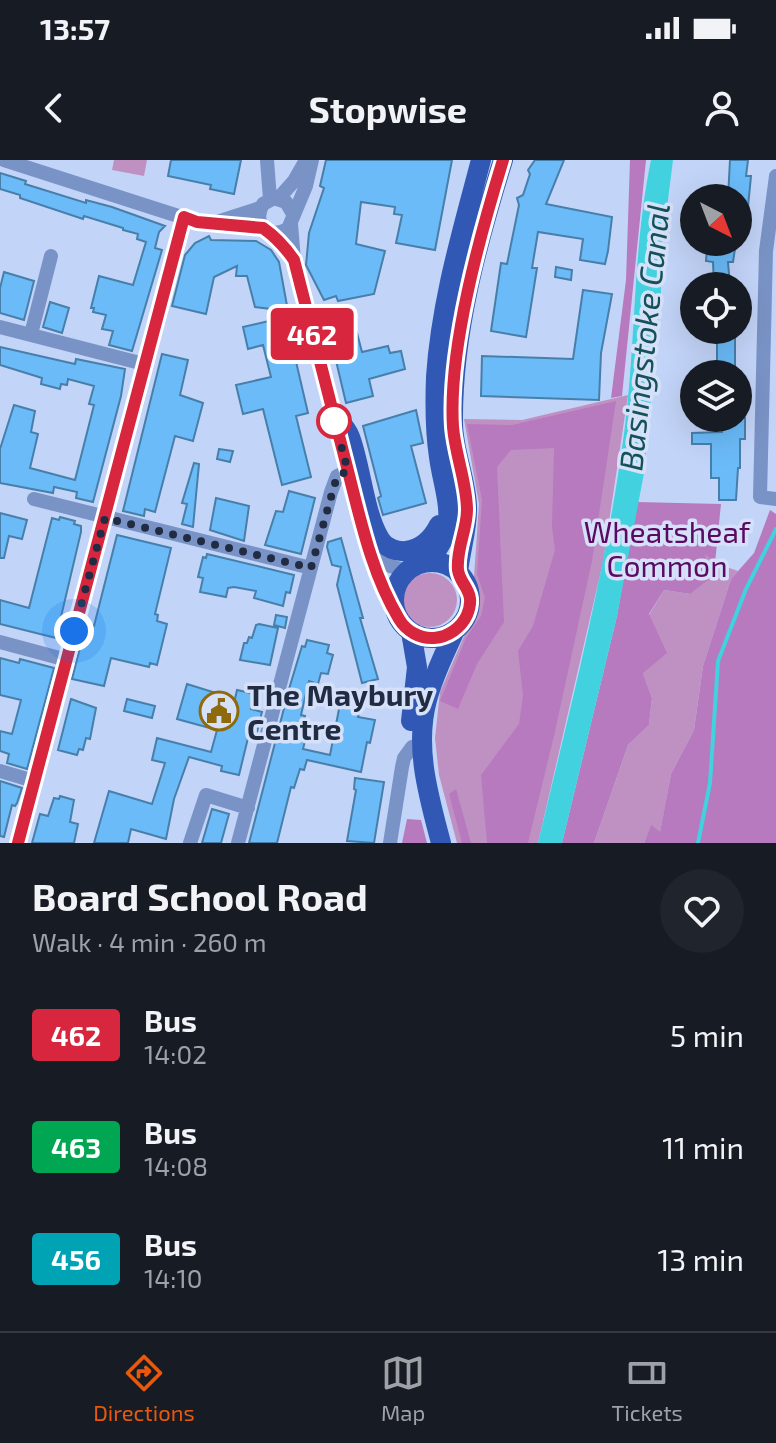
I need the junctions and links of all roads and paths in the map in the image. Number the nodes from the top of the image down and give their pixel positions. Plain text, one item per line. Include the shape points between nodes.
1 (4, 160) edge
2 (267, 160) edge
3 (306, 160) edge
4 (312, 160) edge
5 (481, 160) edge
6 (503, 160) edge
7 (776, 176) edge
8 (269, 202) junction
9 (184, 217) junction
10 (292, 219) junction
11 (214, 223) junction
12 (268, 231) junction
13 (51, 256) dead end
14 (294, 260) junction
15 (0, 327) edge
16 (31, 334) junction
17 (144, 364) junction
18 (332, 412) junction
19 (348, 471) junction
20 (34, 499) dead end
21 (776, 499) edge
22 (446, 503) junction
23 (105, 518) junction
24 (369, 548) junction
25 (429, 562) junction
26 (311, 568) junction
27 (408, 571) junction
28 (458, 573) junction
29 (394, 606) junction
30 (455, 630) junction
31 (411, 632) junction
32 (0, 642) edge
33 (67, 660) junction
34 (413, 762) junction
35 (0, 771) edge
36 (34, 781) junction
37 (248, 808) junction
38 (18, 843) edge
39 (190, 843) edge
40 (238, 843) edge
41 (390, 843) edge
42 (441, 843) edge

1 - 9 street
2 - 8 street
3 - 8 street via 294,181
4 - 10 street
5 - 22 main road via 456,254 439,352 436,426
6 - 28 main road via 471,282 454,380 453,426 467,505
7 - 21 street via 766,251 760,497
8 - 10 street via 286,202
8 - 11 street
8 - 12 street via 258,216
9 - 11 street
9 - 17 street
10 - 12 street via 283,232
10 - 14 street
11 - 12 street
12 - 14 street
13 - 16 street
14 - 18 street
15 - 16 street
16 - 17 street
17 - 23 street
18 - 19 street
18 - 22 main road via 349,433 384,544 404,552 426,543 437,530
19 - 24 street
19 - 26 street via 337,476
20 - 23 street
22 - 25 main road via 446,533
23 - 26 street
23 - 33 street
24 - 27 street via 390,566
24 - 29 street
25 - 27 main road
25 - 28 main road
26 - 37 street
27 - 29 main road via 396,587
28 - 30 main road via 470,602
29 - 31 main road
30 - 31 main road via 435,638
30 - 34 main road via 426,702
31 - 34 main road via 417,667
32 - 33 street
33 - 36 street
34 - 41 street
34 - 42 main road
35 - 36 street
36 - 38 street
37 - 39 street via 206,795
37 - 40 street

